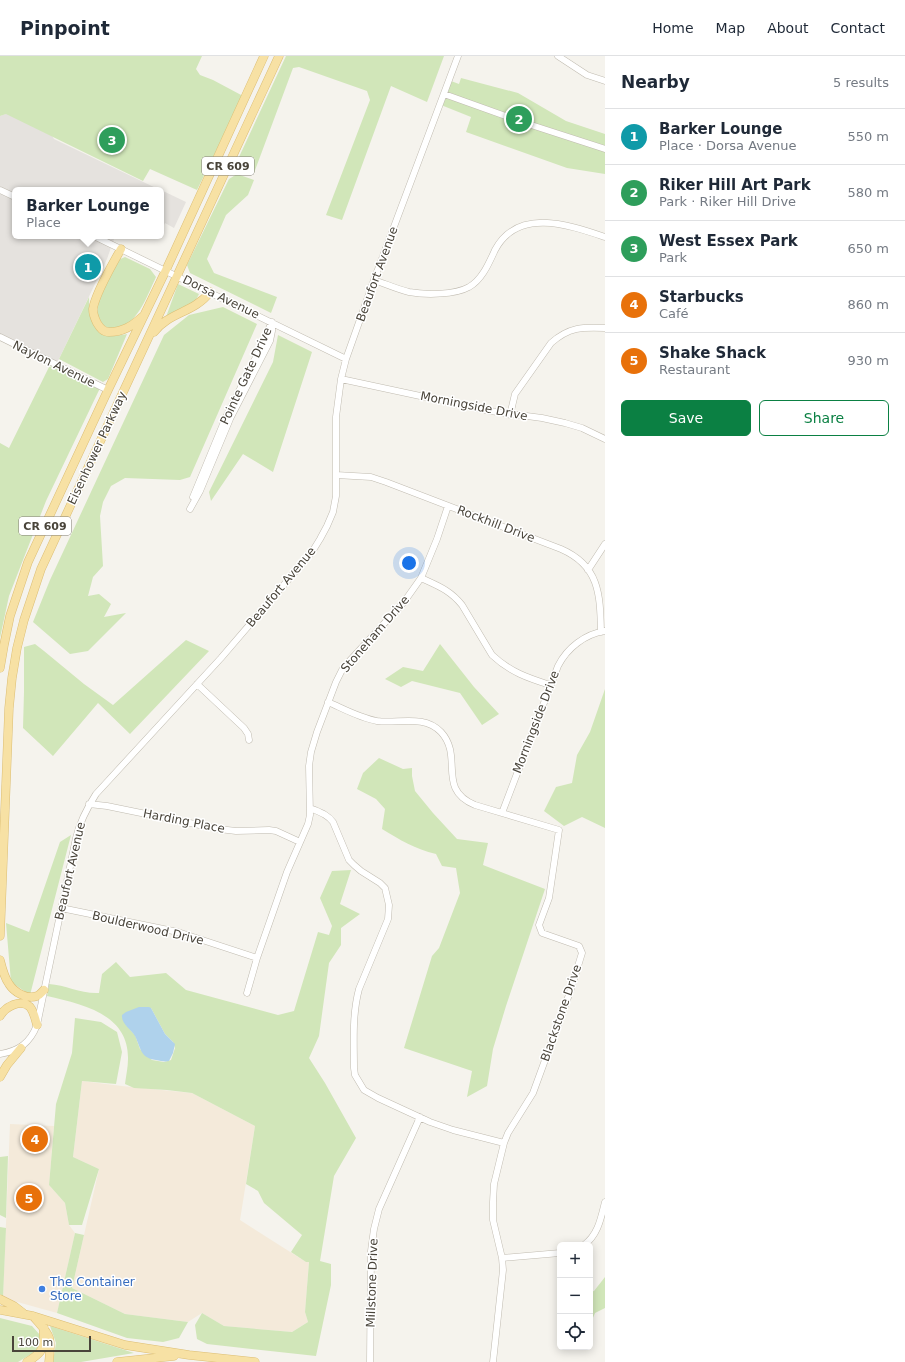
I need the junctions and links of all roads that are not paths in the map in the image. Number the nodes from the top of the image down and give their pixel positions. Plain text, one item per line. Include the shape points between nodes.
1 (264, 56) edge
2 (279, 56) edge
3 (458, 56) edge
4 (558, 56) edge
5 (605, 81) edge
6 (444, 94) junction
7 (605, 149) edge
8 (0, 190) edge
9 (12, 196) edge
10 (605, 237) edge
11 (100, 239) edge
12 (121, 249) junction
13 (166, 270) junction
14 (178, 276) junction
15 (374, 280) junction
16 (210, 292) junction
17 (147, 312) junction
18 (272, 322) junction
19 (605, 328) edge
20 (0, 337) edge
21 (147, 340) junction
22 (346, 358) junction
23 (341, 379) junction
24 (108, 390) junction
25 (510, 415) junction
26 (605, 439) edge
27 (336, 475) junction
28 (448, 506) junction
29 (605, 544) edge
30 (588, 570) junction
31 (421, 578) junction
32 (603, 632) edge
33 (0, 668) edge
34 (197, 684) junction
35 (550, 685) junction
36 (328, 702) junction
37 (249, 740) dead end
38 (89, 804) junction
39 (310, 808) junction
40 (502, 813) junction
41 (300, 842) junction
42 (61, 908) junction
43 (0, 936) edge
44 (257, 958) junction
45 (0, 960) edge
46 (44, 990) junction
47 (247, 994) dead end
48 (0, 1016) edge
49 (37, 1025) junction
50 (21, 1048) junction
51 (0, 1054) edge
52 (0, 1077) edge
53 (420, 1117) junction
54 (504, 1143) junction
55 (605, 1202) edge
56 (587, 1242) edge
57 (557, 1253) edge
58 (502, 1258) junction
59 (0, 1299) edge
60 (0, 1310) edge
61 (24, 1314) junction
62 (33, 1316) junction
63 (44, 1328) junction
64 (188, 1358) edge
65 (27, 1362) edge
66 (49, 1362) edge
67 (117, 1362) edge
68 (255, 1362) edge
69 (370, 1362) edge
70 (493, 1362) edge

1 - 13 main road, Eisenhower Parkway / CR 609
2 - 14 main road, Eisenhower Parkway / CR 609
3 - 6 street, Beaufort Avenue
4 - 5 street via 587,75
6 - 7 street
6 - 15 street, Beaufort Avenue
8 - 9 street
10 - 15 street via 555,224 533,224 514,229 500,242 477,281 470,287 452,293 409,292
11 - 12 street, Dorsa Avenue
12 - 13 street, Dorsa Avenue
12 - 17 main road via 95,301 93,310 96,321 106,332 120,331 135,324
13 - 14 street, Dorsa Avenue
13 - 17 main road, Eisenhower Parkway / CR 609
14 - 16 street, Dorsa Avenue
14 - 21 main road, Eisenhower Parkway / CR 609
15 - 22 street, Beaufort Avenue
16 - 18 street, Dorsa Avenue
16 - 21 main road via 195,306 162,323
17 - 24 main road, Eisenhower Parkway / CR 609
18 - 18 street, Pointe Gate Drive via 226,417 195,490 190,509 230,418 270,340
18 - 22 street, Dorsa Avenue
19 - 25 street via 571,330 551,343 514,394
20 - 24 street, Naylon Avenue
21 - 43 main road, Eisenhower Parkway / CR 609 via 41,569 17,648 9,708
22 - 23 street, Beaufort Avenue
23 - 25 street, Morningside Drive
23 - 27 street, Beaufort Avenue via 336,417
24 - 33 main road, Eisenhower Parkway / CR 609 via 28,562 10,616
25 - 26 street, Morningside Drive via 565,423
27 - 28 street, Rockhill Drive via 371,477
27 - 34 street, Beaufort Avenue via 333,512 320,539
28 - 30 street, Rockhill Drive via 567,552
28 - 31 street, Stoneham Drive
29 - 30 street
30 - 32 street, Rockhill Drive via 599,596
31 - 35 street via 457,598 492,655 499,662 520,675
31 - 36 street, Stoneham Drive via 399,608 343,668
32 - 35 street, Morningside Drive via 581,640 563,657
34 - 37 street via 244,728
34 - 38 street, Beaufort Avenue
35 - 40 street, Morningside Drive
36 - 39 street, Stoneham Drive via 311,752
36 - 40 street, Blackstone Drive via 376,721 416,720 435,727 444,735 450,746 453,780 457,791 465,800
38 - 41 street, Harding Place via 219,830 276,831
38 - 42 street, Beaufort Avenue via 77,831
39 - 41 street, Stoneham Drive via 308,824
39 - 53 street via 329,817 349,860 385,888 388,900 388,919 356,999 354,1019 356,1075 359,1084 369,1094
40 - 54 street, Blackstone Drive via 559,830 549,898 540,925 542,933 579,946 582,952 533,1093
41 - 44 street, Stoneham Drive
42 - 44 street, Boulderwood Drive via 178,932
42 - 46 street, Beaufort Avenue
44 - 47 street, Stoneham Drive
45 - 46 main road via 4,976 15,991 23,996 36,997
46 - 49 street, Beaufort Avenue
48 - 49 main road via 11,1005 21,1003 31,1008
49 - 50 street, Beaufort Avenue
50 - 51 street
50 - 52 main road
53 - 54 street via 453,1130
53 - 69 street, Millstone Drive via 379,1209 374,1229 371,1251
54 - 58 street, Blackstone Drive via 494,1184 493,1202 493,1220
55 - 56 street via 600,1225
57 - 58 street
58 - 70 street, Blackstone Drive via 503,1270
59 - 61 main road
60 - 61 main road
61 - 62 main road
62 - 63 main road
62 - 64 main road via 124,1346
63 - 65 main road via 42,1349
63 - 66 main road via 51,1340
64 - 67 main road via 154,1357
64 - 68 main road

